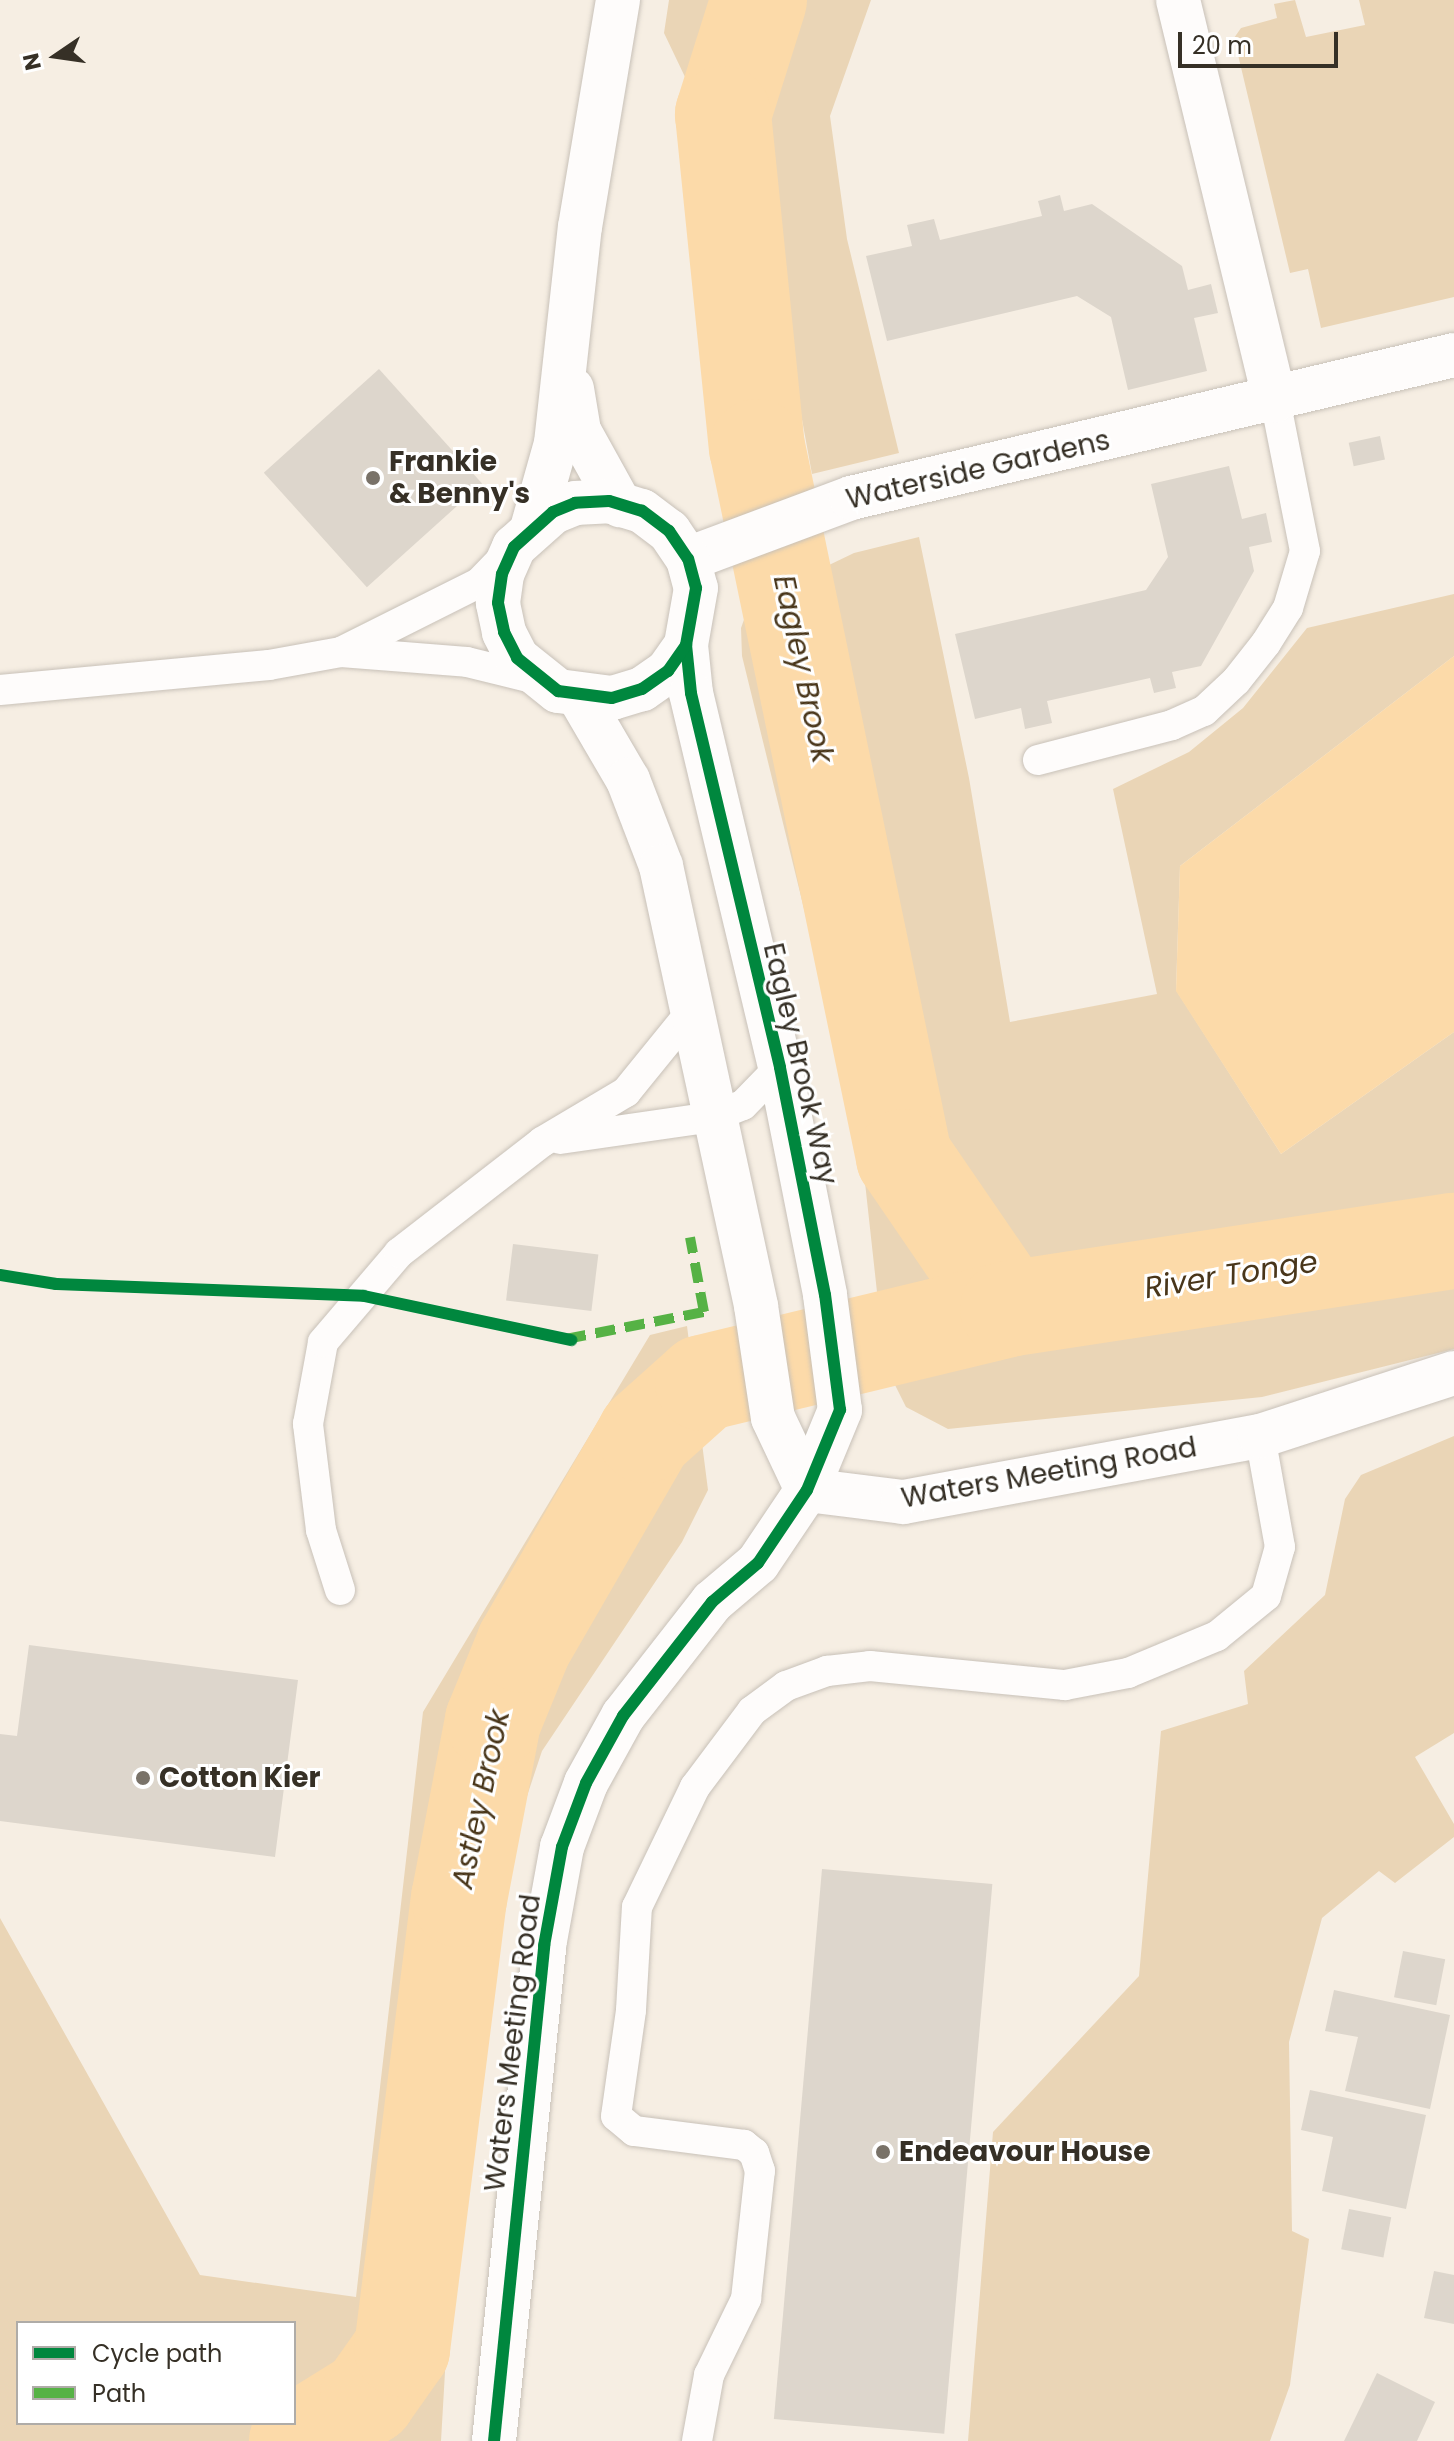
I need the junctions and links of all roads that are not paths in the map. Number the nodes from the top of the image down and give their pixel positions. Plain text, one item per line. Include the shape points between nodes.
1 (618, 0) edge
2 (1178, 0) edge
3 (1454, 355) edge
4 (568, 367) junction
5 (1275, 400) junction
6 (620, 505) junction
7 (523, 536) junction
8 (688, 559) junction
9 (686, 645) junction
10 (341, 652) junction
11 (538, 679) junction
12 (0, 690) edge
13 (580, 698) junction
14 (1038, 760) dead end
15 (691, 1012) junction
16 (780, 1067) junction
17 (713, 1117) junction
18 (542, 1142) junction
19 (1454, 1373) edge
20 (1260, 1436) junction
21 (807, 1490) junction
22 (340, 1590) dead end
23 (494, 2441) edge
24 (697, 2441) edge

1 - 4 street via 580,227
2 - 5 street
3 - 5 street, Waterside Gardens
4 - 6 street via 579,431
4 - 7 street via 556,443
5 - 8 street, Waterside Gardens via 851,498
5 - 14 lane via 1305,551 1288,608 1266,643 1204,711 1172,725
6 - 7 street via 575,503
6 - 8 street via 642,511 669,531
7 - 10 lane via 479,583
7 - 11 street via 502,574 498,603 517,658
8 - 9 street via 696,588
9 - 13 street via 668,671 642,689 612,698
9 - 16 street, Eagley Brook Way via 691,693
10 - 11 lane via 467,662
10 - 12 lane via 269,665
11 - 13 street
13 - 15 street via 628,780 661,866
15 - 17 street
15 - 18 lane via 626,1092
16 - 17 lane via 743,1105
16 - 21 street, Eagley Brook Way via 825,1295 840,1410
17 - 18 lane
17 - 21 street via 756,1306 773,1418
18 - 22 lane via 399,1253 323,1342 308,1424 321,1530
19 - 20 street, Waters Meeting Road
20 - 21 street, Waters Meeting Road via 903,1502
20 - 24 lane via 1280,1547 1266,1596 1217,1636 1128,1673 1065,1685 870,1666 827,1671 786,1686 752,1711 695,1787 637,1907 631,2010 616,2116 634,2131 744,2145 754,2153 760,2171 746,2299 709,2375
21 - 23 street, Waters Meeting Road via 758,1563 712,1602 623,1716 586,1783 562,1847 544,1946

